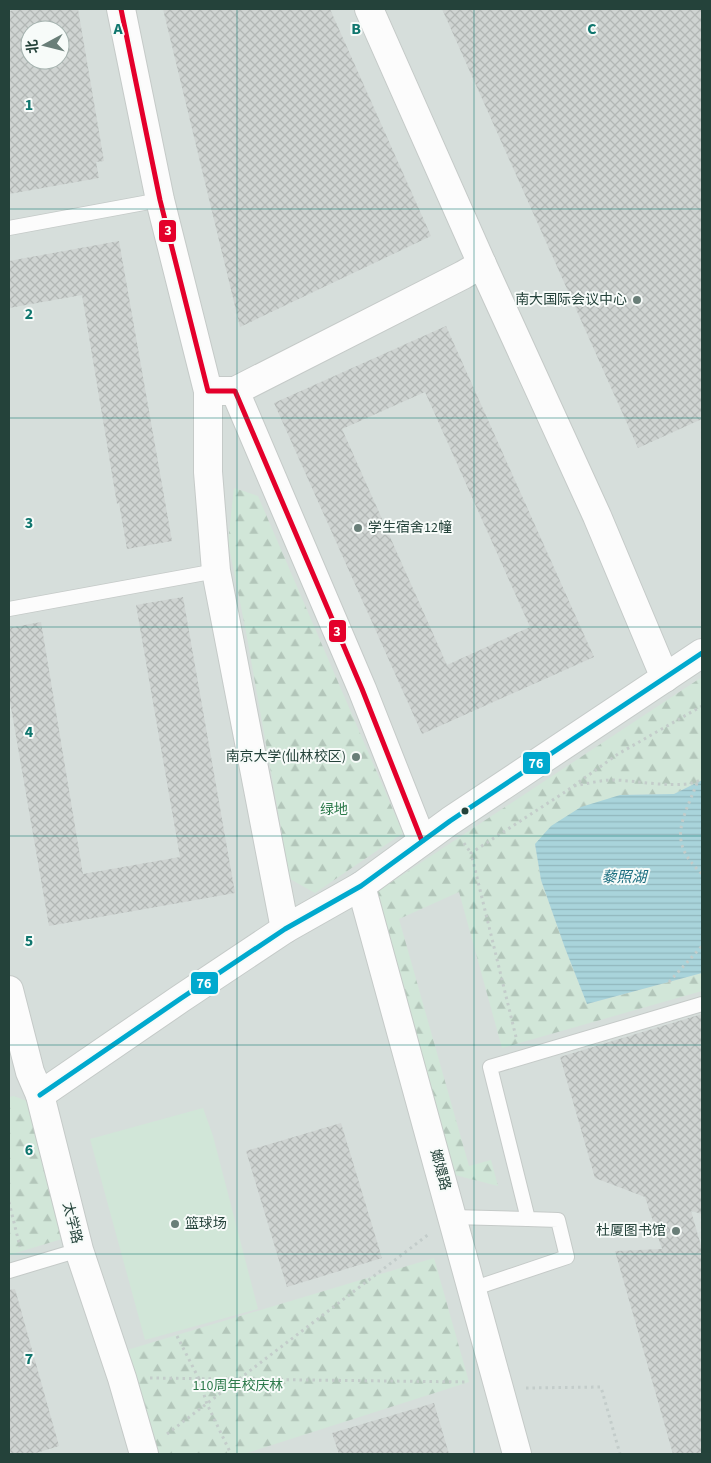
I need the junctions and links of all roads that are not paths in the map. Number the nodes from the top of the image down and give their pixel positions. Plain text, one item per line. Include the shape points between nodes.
1 (121, 9) edge
2 (369, 9) edge
3 (160, 200) junction
4 (9, 228) edge
5 (482, 264) junction
6 (208, 391) junction
7 (235, 391) junction
8 (216, 571) junction
9 (9, 609) edge
10 (702, 653) edge
11 (665, 678) junction
12 (422, 841) junction
13 (361, 886) junction
14 (285, 929) junction
15 (9, 990) edge
16 (702, 1004) edge
17 (26, 1082) edge
18 (452, 1217) junction
19 (528, 1219) junction
20 (79, 1250) junction
21 (9, 1271) edge
22 (472, 1289) junction
23 (143, 1453) edge
24 (517, 1454) edge

1 - 3 street
2 - 5 street
3 - 4 lane
3 - 6 street
5 - 7 street
5 - 11 street via 597,516
6 - 7 street
6 - 8 street via 208,472
7 - 12 street via 362,689
8 - 9 lane
8 - 14 street
10 - 11 street
11 - 12 street
12 - 13 street
13 - 14 street
13 - 18 street, 嫏嬛路
14 - 17 street via 180,999
15 - 17 street, 太学路
16 - 19 lane via 490,1067
17 - 20 street, 太学路
18 - 19 lane
18 - 22 street, 嫏嬛路
19 - 22 lane via 558,1220 567,1257
20 - 21 lane
20 - 23 street, 太学路 via 122,1378
22 - 24 street, 嫏嬛路

